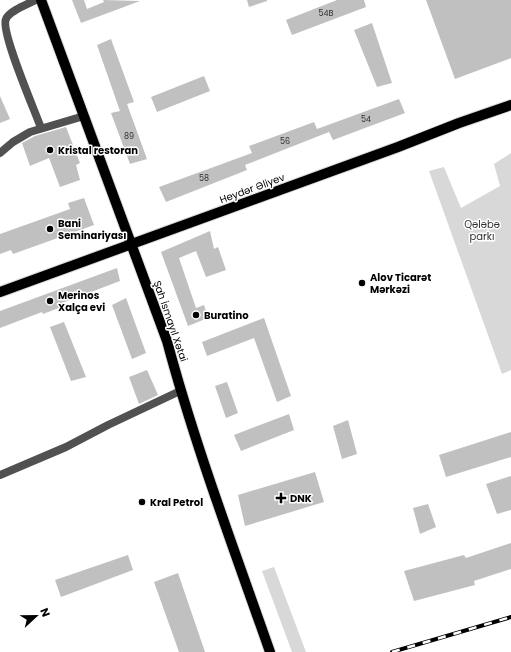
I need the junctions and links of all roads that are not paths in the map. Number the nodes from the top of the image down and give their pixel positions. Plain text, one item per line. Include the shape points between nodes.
1 (36, 0) edge
2 (41, 0) edge
3 (511, 105) edge
4 (84, 116) junction
5 (41, 128) junction
6 (0, 153) edge
7 (131, 244) junction
8 (0, 292) edge
9 (180, 391) junction
10 (0, 475) edge
11 (270, 652) edge

1 - 5 street via 8,14 4,20 5,31
2 - 4 main road, Şah İsmayıl Xətai
3 - 7 main road, Heydər Əliyev
4 - 5 street
4 - 7 main road, Şah İsmayıl Xətai
5 - 6 street via 13,142
7 - 8 main road, Heydər Əliyev
7 - 9 main road, Şah İsmayıl Xətai via 167,341
9 - 10 street via 66,447
9 - 11 main road, Şah İsmayıl Xətai

